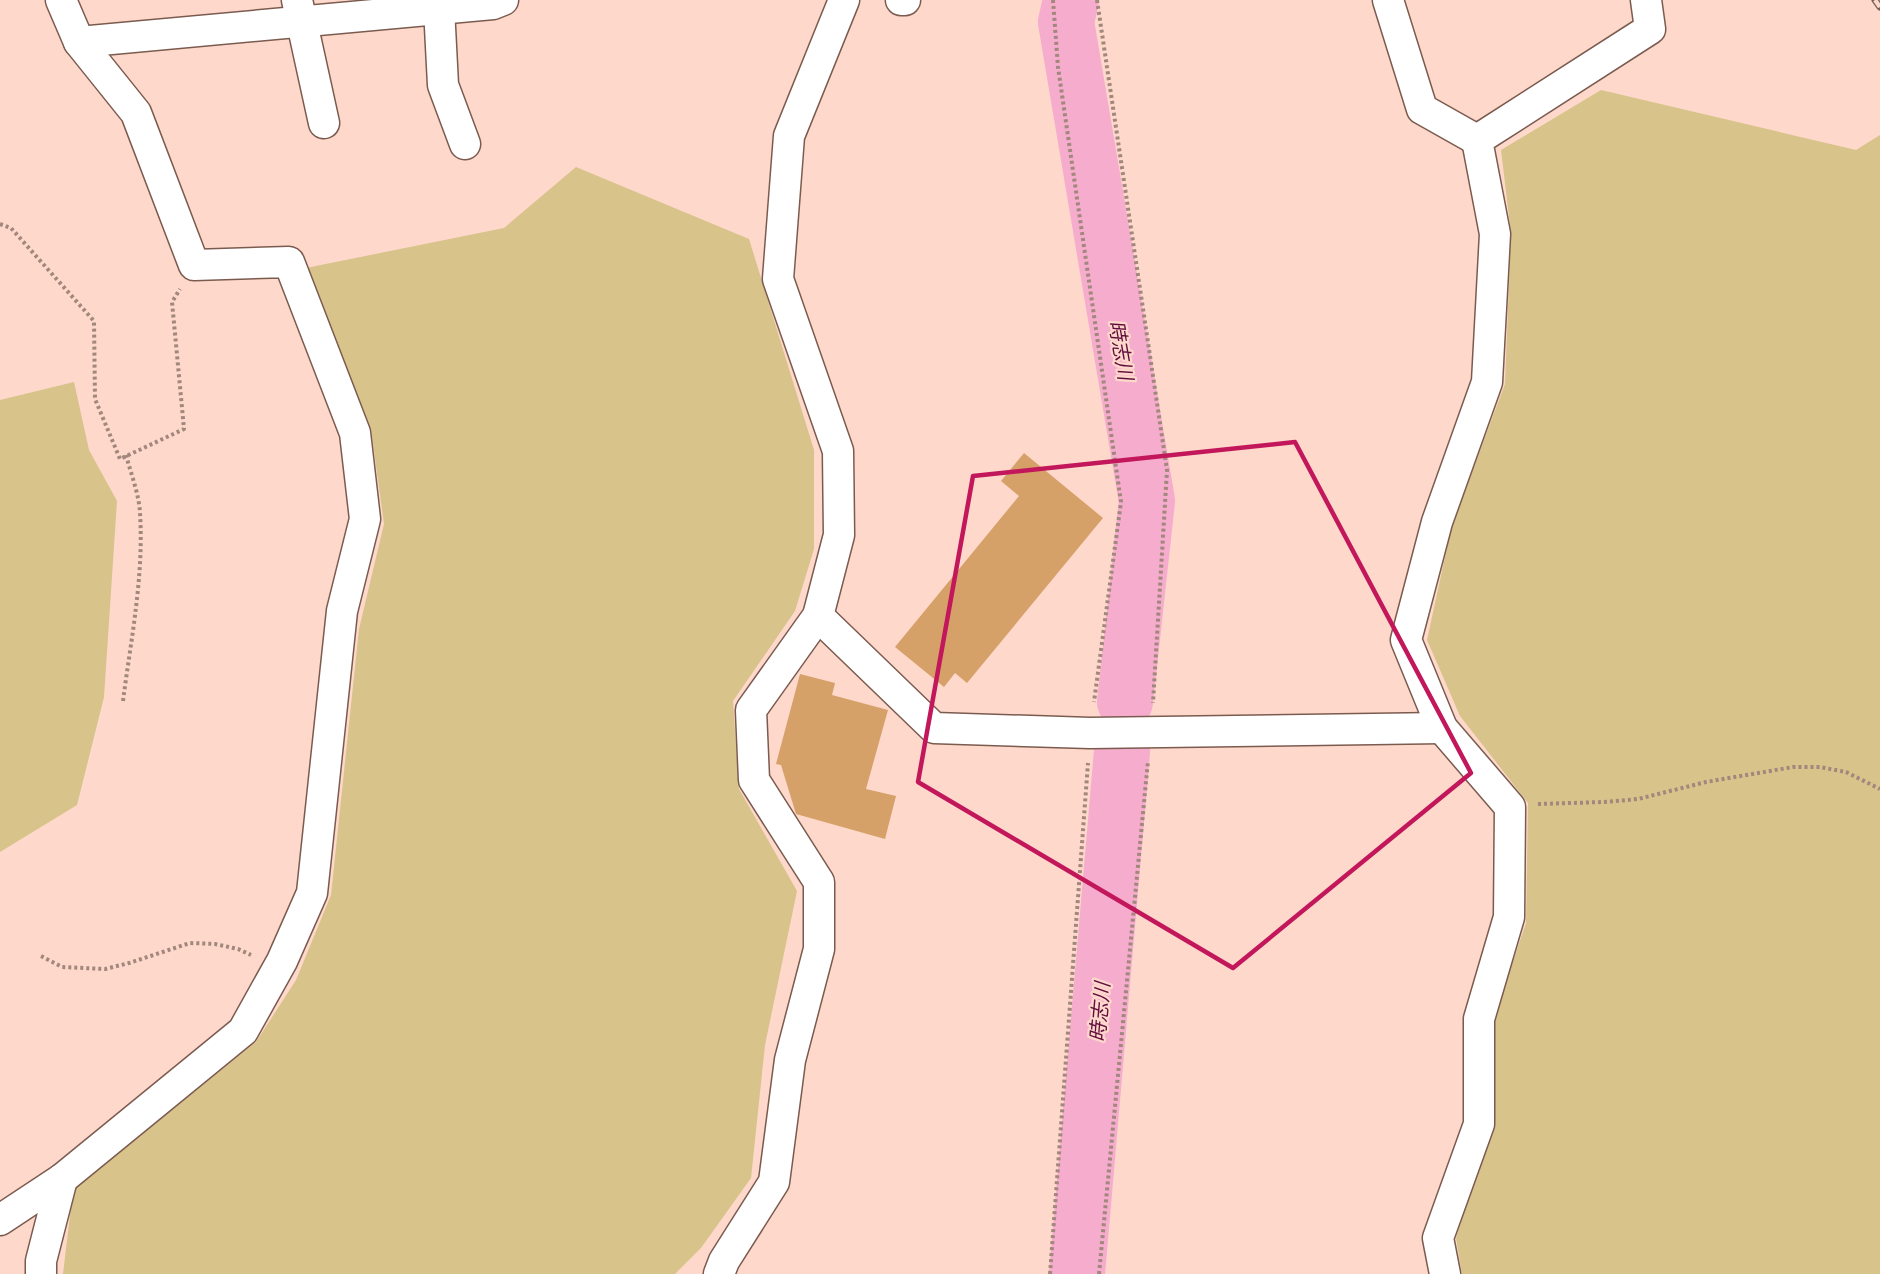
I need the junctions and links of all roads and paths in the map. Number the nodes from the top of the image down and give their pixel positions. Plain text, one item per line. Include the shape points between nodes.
1 (61, 0) edge
2 (503, 0) edge
3 (844, 0) edge
4 (1053, 0) edge
5 (1098, 0) edge
6 (1388, 0) edge
7 (1646, 0) edge
8 (439, 8) junction
9 (299, 11) edge
10 (79, 42) junction
11 (324, 123) dead end
12 (1477, 140) junction
13 (465, 144) dead end
14 (0, 224) edge
15 (194, 265) junction
16 (126, 455) junction
17 (818, 616) junction
18 (123, 701) dead end
19 (1442, 728) junction
20 (1151, 731) junction
21 (1090, 733) junction
22 (1880, 789) edge
23 (1510, 807) junction
24 (41, 956) dead end
25 (279, 966) junction
26 (62, 1179) junction
27 (0, 1220) edge
28 (41, 1274) edge
29 (719, 1274) edge
30 (1050, 1274) edge
31 (1099, 1274) edge
32 (1445, 1274) edge

1 - 10 street
2 - 8 street
3 - 17 street via 789,136 778,279 838,451 839,535
4 - 21 path via 1058,67 1121,502
5 - 20 path via 1167,470
6 - 12 street via 1422,109
7 - 12 street via 1650,29
8 - 9 street
8 - 13 street via 442,86
9 - 10 street
9 - 11 street
10 - 15 street via 136,113
12 - 19 street via 1495,234 1487,382 1437,522 1406,640
14 - 16 path via 11,228 94,321 95,399 120,459
15 - 16 path via 172,302 183,429
15 - 25 street via 289,262 355,433 365,519 342,611 312,892
16 - 18 path via 140,511 140,556
17 - 21 street via 934,728
17 - 29 street via 751,710 754,780 819,882 819,949 790,1060 774,1182
19 - 20 street
19 - 23 street
20 - 21 street
20 - 31 path
21 - 30 path
22 - 23 path via 1846,772 1793,767 1638,799
23 - 32 street via 1509,916 1479,1019 1479,1124 1438,1238
24 - 25 path via 62,967 105,969 190,943 215,944
25 - 26 street via 243,1031
26 - 27 street
26 - 28 street

